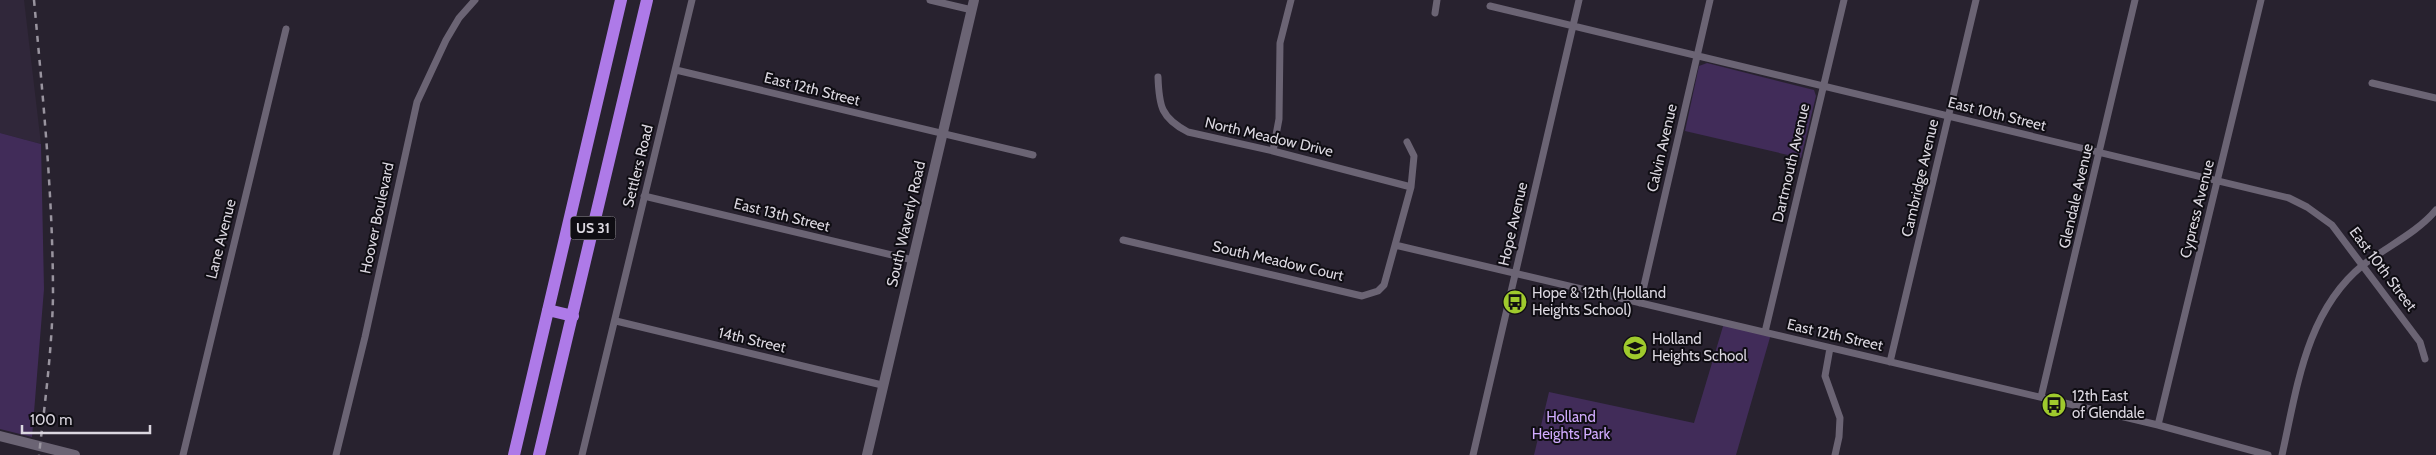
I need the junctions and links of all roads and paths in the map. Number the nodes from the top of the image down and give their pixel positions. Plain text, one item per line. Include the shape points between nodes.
1 (475, 0) edge
2 (621, 0) edge
3 (647, 0) edge
4 (692, 0) edge
5 (930, 0) edge
6 (1291, 0) edge
7 (1436, 0) edge
8 (1579, 0) edge
9 (1710, 0) edge
10 (1844, 0) edge
11 (1976, 0) edge
12 (2135, 0) edge
13 (2261, 0) edge
14 (973, 5) edge
15 (1490, 6) dead end
16 (1435, 13) dead end
17 (1573, 26) junction
18 (286, 29) dead end
19 (1698, 55) junction
20 (676, 70) junction
21 (1158, 77) dead end
22 (2372, 83) dead end
23 (1823, 86) junction
24 (2436, 98) edge
25 (1948, 116) junction
26 (942, 134) junction
27 (1407, 142) dead end
28 (1273, 150) junction
29 (2100, 153) junction
30 (1033, 155) dead end
31 (2218, 180) junction
32 (1410, 186) junction
33 (644, 196) junction
34 (2436, 210) edge
35 (1123, 240) dead end
36 (1395, 245) junction
37 (912, 260) junction
38 (2363, 266) junction
39 (1516, 274) junction
40 (1640, 303) junction
41 (548, 310) junction
42 (573, 316) junction
43 (616, 321) junction
44 (1765, 332) junction
45 (1830, 348) junction
46 (2425, 359) dead end
47 (1890, 362) junction
48 (882, 385) junction
49 (2041, 398) junction
50 (2158, 425) junction
51 (0, 436) edge
52 (76, 455) edge
53 (183, 455) edge
54 (336, 455) edge
55 (514, 455) edge
56 (539, 455) edge
57 (582, 455) edge
58 (867, 455) edge
59 (1473, 455) edge
60 (1835, 455) edge
61 (2268, 455) edge
62 (2282, 455) edge

1 - 54 street, Hoover Boulevard via 446,40 417,102
2 - 41 highway, US 31
3 - 42 highway, US 31
4 - 20 street, Settlers Road
5 - 14 street
6 - 28 street via 1280,43 1279,118
7 - 16 street
8 - 17 street, Hope Avenue
9 - 19 street, Calvin Avenue
10 - 23 street, Dartmouth Avenue
11 - 25 street, Cambridge Avenue
12 - 29 street, Glendale Avenue
13 - 31 street, Cypress Avenue
14 - 26 main road, South Waverly Road
15 - 17 street, East 10th Street
17 - 19 street, East 10th Street
17 - 39 street, Hope Avenue
18 - 53 street, Lane Avenue
19 - 23 street, East 10th Street
19 - 40 street, Calvin Avenue
20 - 26 street, East 12th Street
20 - 33 street, Settlers Road
21 - 28 street, North Meadow Drive via 1160,104 1175,125 1188,132
22 - 24 street
23 - 25 street, East 10th Street
23 - 44 street, Dartmouth Avenue
25 - 29 street, East 10th Street
25 - 47 street, Cambridge Avenue
26 - 30 street, East 12th Street
26 - 37 main road, South Waverly Road
27 - 32 street, South Meadow Court via 1414,156
28 - 32 street, North Meadow Drive
29 - 31 street, East 10th Street
29 - 49 street, Glendale Avenue
31 - 38 street, East 10th Street via 2289,198 2307,207 2332,226
31 - 50 street, Cypress Avenue
32 - 36 street, South Meadow Court
33 - 37 street, East 13th Street
33 - 43 street, Settlers Road
34 - 38 street
35 - 36 street, South Meadow Court via 1362,296 1378,291 1384,285
36 - 39 street, East 12th Street
37 - 48 main road, South Waverly Road
38 - 46 street, East 10th Street via 2420,342
38 - 62 street via 2346,280 2319,321 2304,360
39 - 40 street, East 12th Street
39 - 59 street, Hope Avenue
40 - 44 street, East 12th Street
41 - 42 highway
41 - 55 highway, US 31
42 - 56 highway, US 31
43 - 48 street, 14th Street
43 - 57 street, Settlers Road
44 - 45 street, East 12th Street
45 - 47 street, East 12th Street
45 - 60 street via 1825,376 1840,418
47 - 49 street, East 12th Street
48 - 58 main road, South Waverly Road
49 - 50 street, East 12th Street
50 - 61 street, East 12th Street
51 - 52 main road

